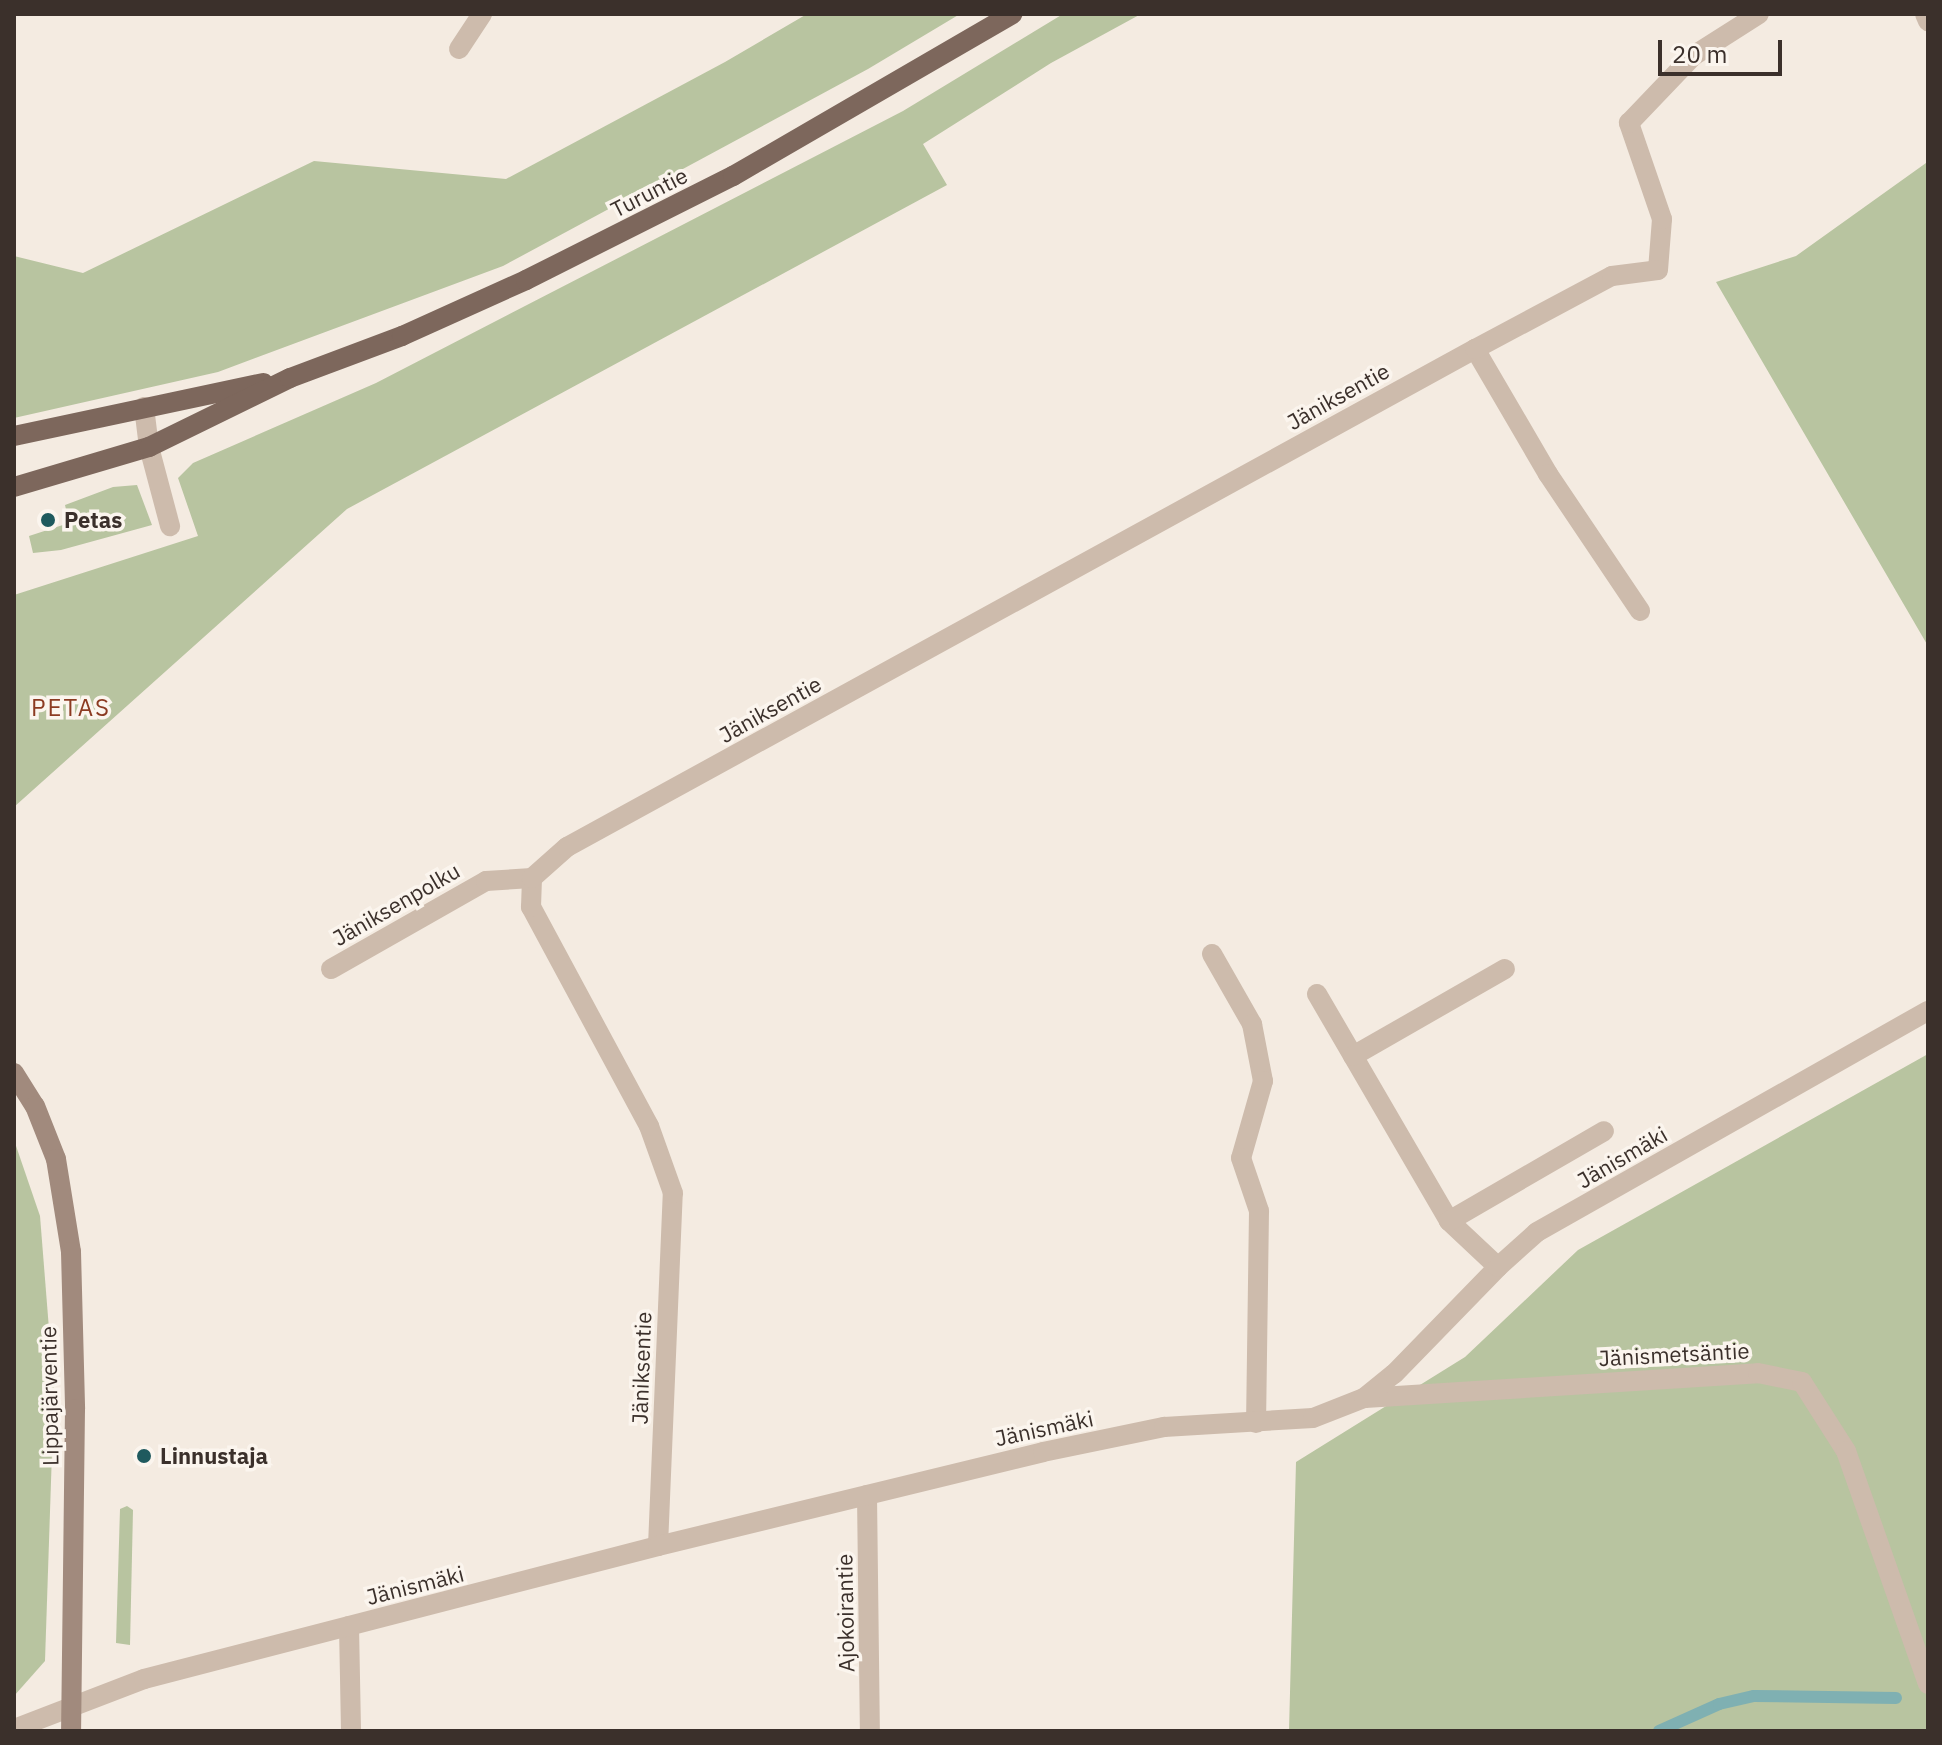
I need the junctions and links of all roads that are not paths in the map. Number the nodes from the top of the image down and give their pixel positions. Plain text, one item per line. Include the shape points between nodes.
1 (482, 14) edge
2 (1012, 14) edge
3 (1759, 14) edge
4 (1925, 14) edge
5 (1928, 21) edge
6 (459, 49) dead end
7 (1475, 349) junction
8 (290, 378) junction
9 (144, 407) junction
10 (14, 436) edge
11 (149, 447) junction
12 (14, 487) edge
13 (170, 526) dead end
14 (1640, 611) dead end
15 (532, 878) junction
16 (1212, 954) dead end
17 (331, 969) dead end
18 (1505, 969) dead end
19 (1317, 994) dead end
20 (1928, 1011) edge
21 (1353, 1056) junction
22 (14, 1073) edge
23 (1604, 1131) dead end
24 (1449, 1221) junction
25 (1498, 1267) junction
26 (1364, 1398) junction
27 (1256, 1423) junction
28 (867, 1495) junction
29 (658, 1546) junction
30 (349, 1626) junction
31 (1928, 1684) edge
32 (72, 1706) junction
33 (14, 1729) edge
34 (71, 1731) edge
35 (351, 1731) edge
36 (870, 1731) edge

1 - 6 street
2 - 8 main road, Turuntie via 733,176 526,280 402,336
3 - 7 street, Jäniksentie via 1693,56 1629,123 1662,219 1658,270 1612,276
4 - 5 street
7 - 14 street via 1548,474
7 - 15 street, Jäniksentie via 567,847
8 - 9 main road, Turuntie
8 - 11 main road, Turuntie
9 - 10 main road, Turuntie
9 - 11 street
11 - 12 main road, Turuntie
11 - 13 street
15 - 17 street, Jäniksenpolku via 486,881
15 - 29 street, Jäniksentie via 531,907 649,1126 673,1193
16 - 27 street via 1252,1024 1263,1081 1241,1158 1259,1211
18 - 21 street
19 - 21 street
20 - 25 street, Jänismäki via 1537,1232
21 - 24 street
22 - 32 main road, Lippajärventie via 35,1106 56,1159 71,1252
23 - 24 street
24 - 25 street
25 - 26 street, Jänismäki
26 - 27 street, Jänismäki via 1313,1418
26 - 31 street, Jänismetsäntie via 1758,1373 1802,1382 1846,1451
27 - 28 street, Jänismäki via 1164,1427
28 - 29 street, Jänismäki
28 - 36 street, Ajokoirantie
29 - 30 street, Jänismäki
30 - 32 street, Jänismäki via 144,1679
30 - 35 street
32 - 33 street, Jänismäki
32 - 34 main road, Lippajärventie

